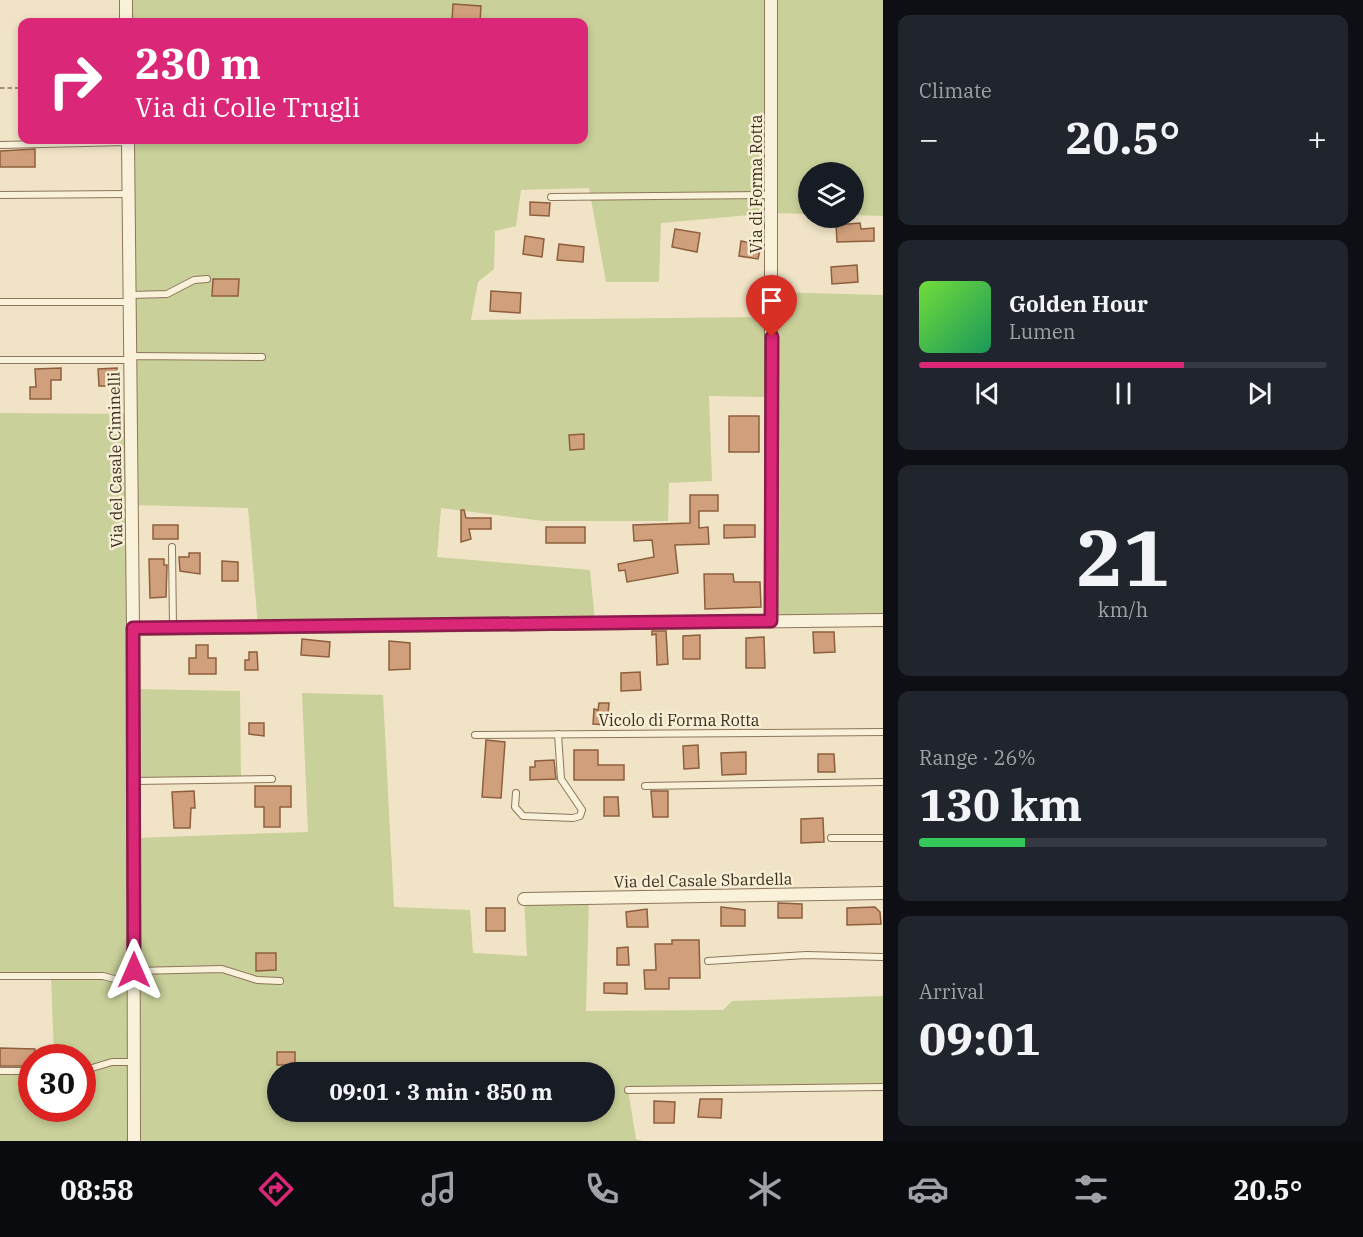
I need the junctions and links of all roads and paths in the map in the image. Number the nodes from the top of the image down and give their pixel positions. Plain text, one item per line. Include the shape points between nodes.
1 (126, 0) edge
2 (771, 0) edge
3 (126, 18) edge
4 (0, 88) edge
5 (18, 88) edge
6 (32, 144) edge
7 (128, 144) edge
8 (0, 145) edge
9 (128, 194) junction
10 (0, 195) edge
11 (772, 195) junction
12 (551, 197) dead end
13 (207, 279) dead end
14 (130, 298) junction
15 (0, 302) edge
16 (262, 357) dead end
17 (130, 358) junction
18 (0, 360) edge
19 (172, 547) dead end
20 (883, 620) edge
21 (771, 621) junction
22 (133, 628) junction
23 (173, 628) junction
24 (883, 732) edge
25 (558, 734) junction
26 (475, 735) dead end
27 (272, 779) dead end
28 (134, 781) junction
29 (883, 782) edge
30 (645, 786) dead end
31 (516, 792) dead end
32 (831, 838) dead end
33 (883, 838) edge
34 (883, 893) edge
35 (524, 899) dead end
36 (883, 957) edge
37 (708, 961) dead end
38 (134, 970) junction
39 (0, 976) edge
40 (280, 981) dead end
41 (134, 984) junction
42 (134, 1062) junction
43 (96, 1067) edge
44 (0, 1071) edge
45 (18, 1071) edge
46 (883, 1087) edge
47 (628, 1090) dead end
48 (134, 1141) edge

1 - 3 street
2 - 11 street, Via di Forma Rotta
4 - 5 path
6 - 8 lane
7 - 9 street, Via del Casale Ciminelli
9 - 10 lane
9 - 14 street, Via del Casale Ciminelli
11 - 12 lane
11 - 21 street, Via di Forma Rotta
13 - 14 lane via 194,280 167,294
14 - 15 lane
14 - 17 street, Via del Casale Ciminelli
16 - 17 lane
17 - 18 lane
17 - 22 street, Via del Casale Ciminelli
19 - 23 lane
20 - 21 street
21 - 23 street
22 - 23 street
22 - 28 street, Via del Casale Ciminelli
24 - 25 lane, Vicolo di Forma Rotta
25 - 26 lane, Vicolo di Forma Rotta
25 - 31 lane via 560,776 582,810 580,816 523,816 515,807
27 - 28 lane
28 - 38 street, Via del Casale Ciminelli
29 - 30 lane
32 - 33 lane
34 - 35 street, Via del Casale Sbardella
36 - 37 lane via 806,955
38 - 40 lane via 222,969 257,980
38 - 41 street, Via del Casale Ciminelli
39 - 41 lane via 103,976
41 - 42 street, Via del Casale Ciminelli
42 - 43 lane
42 - 48 street, Via del Casale Ciminelli
44 - 45 lane
46 - 47 lane

